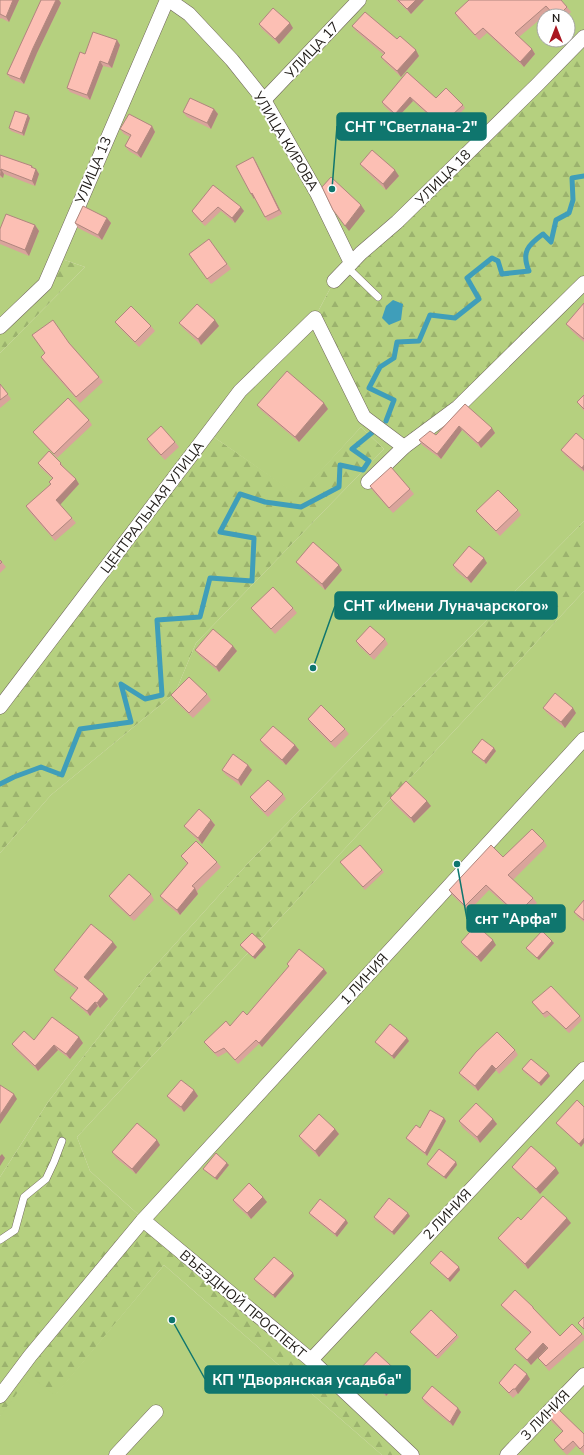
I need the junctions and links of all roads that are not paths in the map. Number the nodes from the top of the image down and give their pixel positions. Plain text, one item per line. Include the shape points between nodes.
1 (168, 0) edge
2 (359, 0) edge
3 (584, 37) edge
4 (264, 100) junction
5 (349, 265) junction
6 (334, 281) dead end
7 (584, 283) edge
8 (378, 297) dead end
9 (0, 327) edge
10 (404, 447) junction
11 (368, 482) dead end
12 (0, 707) edge
13 (584, 738) edge
14 (584, 1069) edge
15 (62, 1141) dead end
16 (143, 1220) junction
17 (0, 1240) edge
18 (311, 1360) junction
19 (584, 1375) edge
20 (0, 1396) edge
21 (156, 1412) dead end
22 (116, 1455) edge
23 (412, 1455) edge
24 (507, 1455) edge

1 - 4 street, УЛИЦА КИРОВА via 189,14 232,60
1 - 9 street, УЛИЦА 13 via 45,284
2 - 4 street, УЛИЦА 17
3 - 5 street, УЛИЦА 18 via 397,222
4 - 5 street, УЛИЦА КИРОВА via 317,193
5 - 6 street, УЛИЦА 18
5 - 8 lane
7 - 10 street via 458,407
10 - 11 street
10 - 12 street, ЦЕНТРАЛЬНАЯ УЛИЦА via 364,417 315,318 240,391
13 - 16 street, 1 ЛИНИЯ
14 - 18 street, 2 ЛИНИЯ
15 - 17 lane via 46,1179 24,1198 15,1230
16 - 18 street, ВЪЕЗДНОЙ ПРОСПЕКТ
16 - 20 street, 1 ЛИНИЯ
18 - 23 street, ВЪЕЗДНОЙ ПРОСПЕКТ
19 - 24 street, 3 ЛИНИЯ
21 - 22 street

